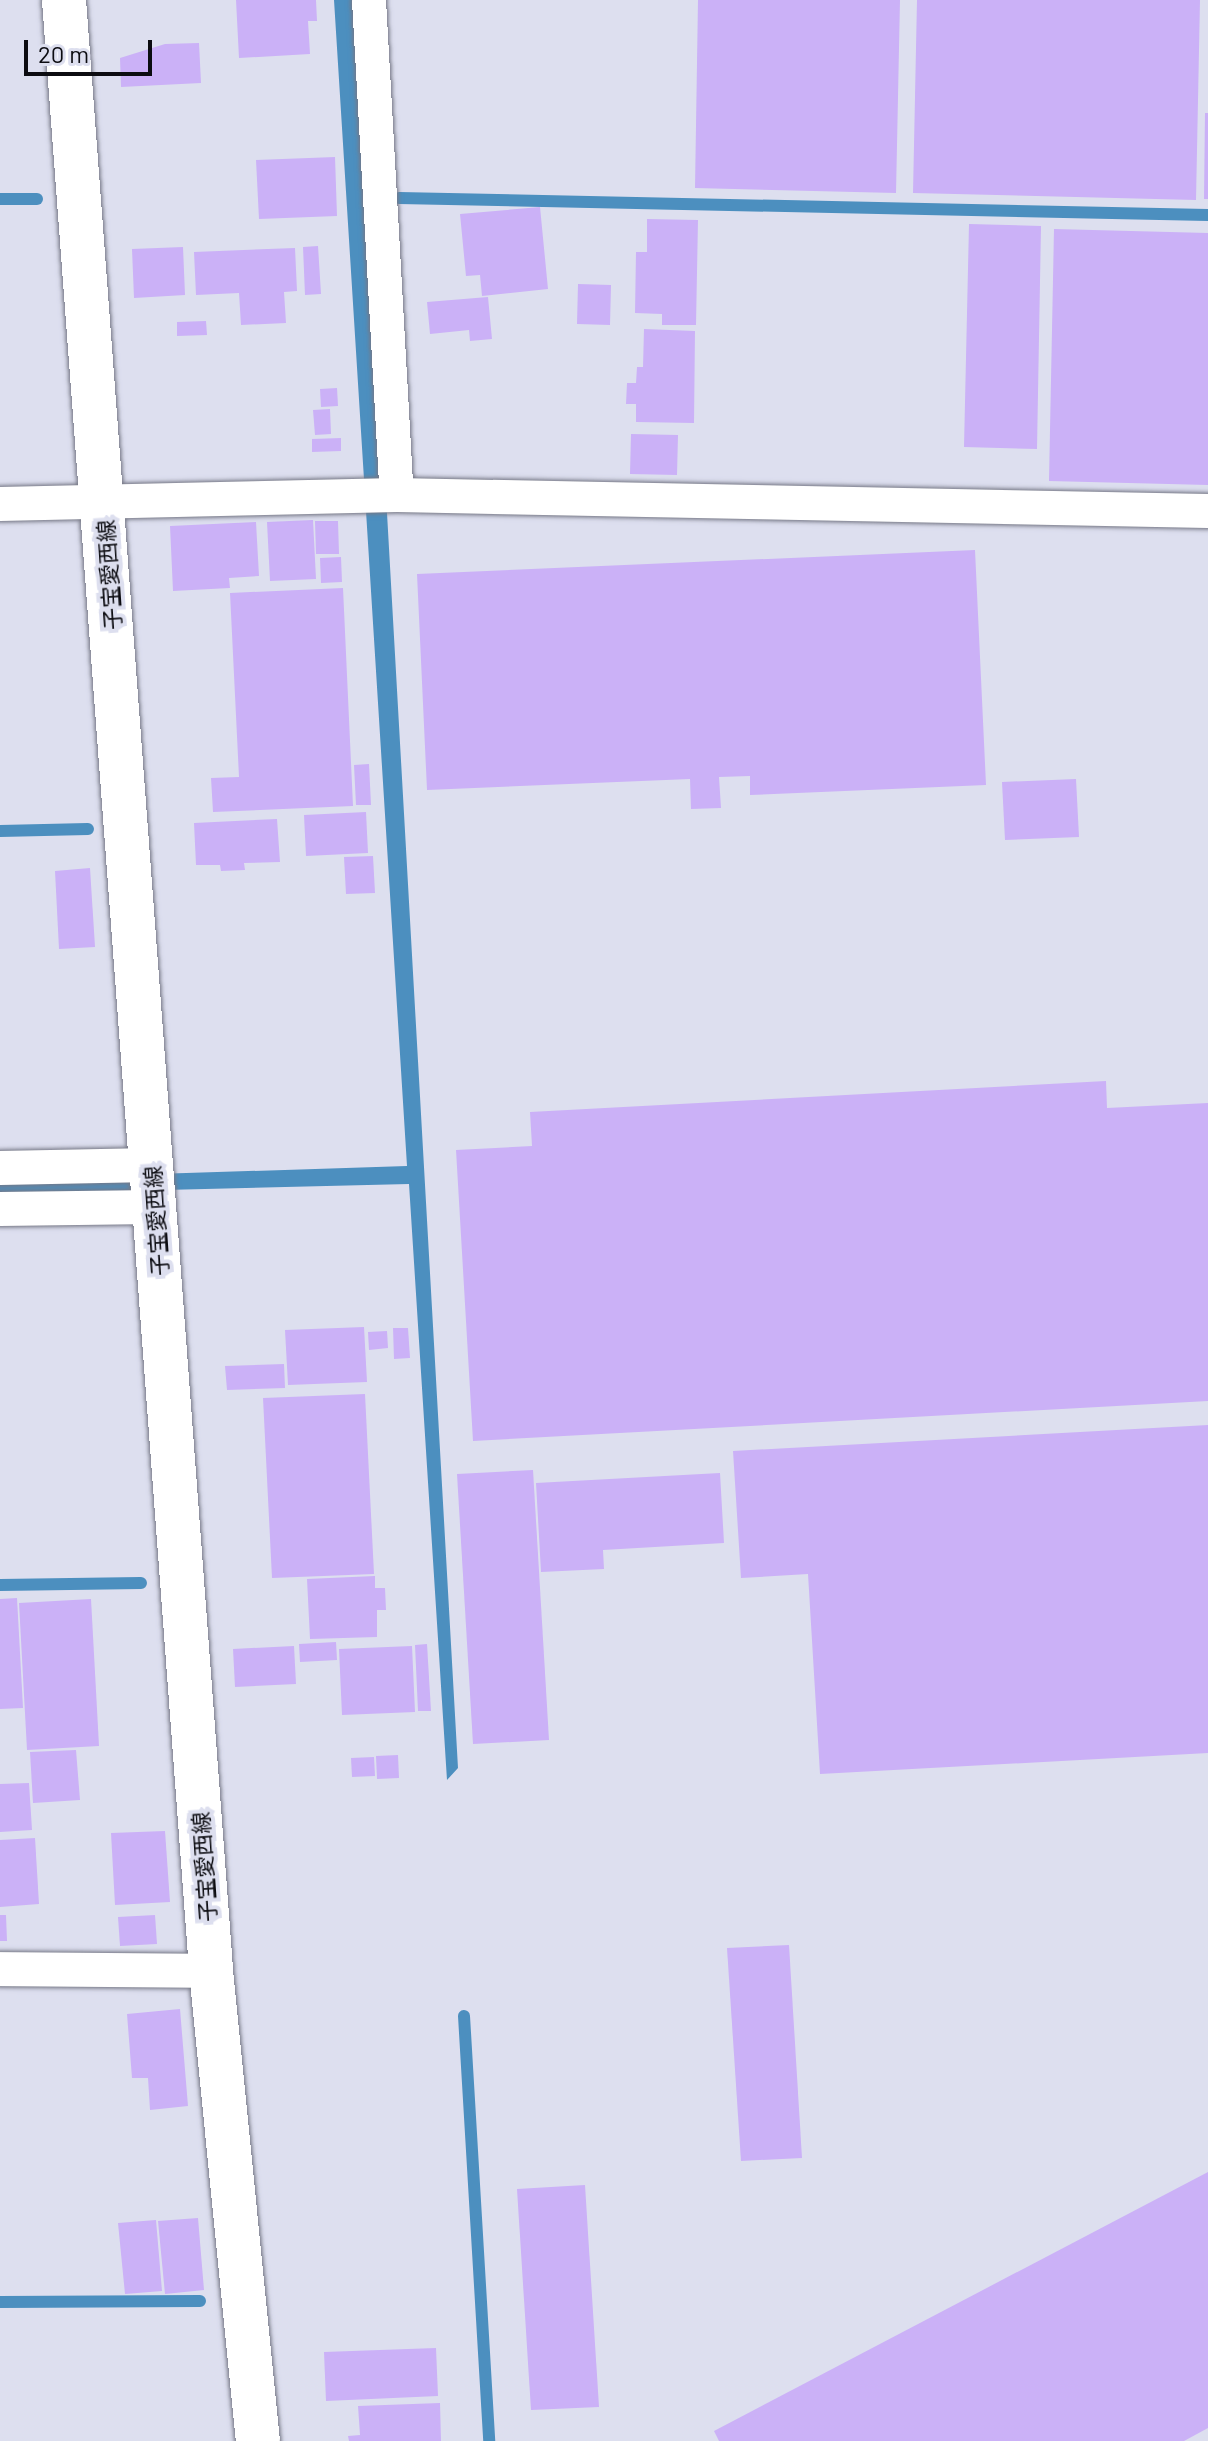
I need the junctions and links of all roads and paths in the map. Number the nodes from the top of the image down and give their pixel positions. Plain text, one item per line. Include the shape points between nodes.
1 (64, 0) edge
2 (369, 0) edge
3 (397, 495) junction
4 (104, 503) junction
5 (0, 504) edge
6 (1208, 511) edge
7 (0, 1168) edge
8 (154, 1186) junction
9 (0, 1209) edge
10 (0, 1969) edge
11 (211, 1971) junction
12 (258, 2441) edge

1 - 4 main road, 子宝愛西線
2 - 3 street
3 - 4 street
3 - 6 street
4 - 5 street
4 - 8 main road, 子宝愛西線
7 - 8 street
8 - 9 street
8 - 11 main road, 子宝愛西線
10 - 11 street
11 - 12 main road, 子宝愛西線

